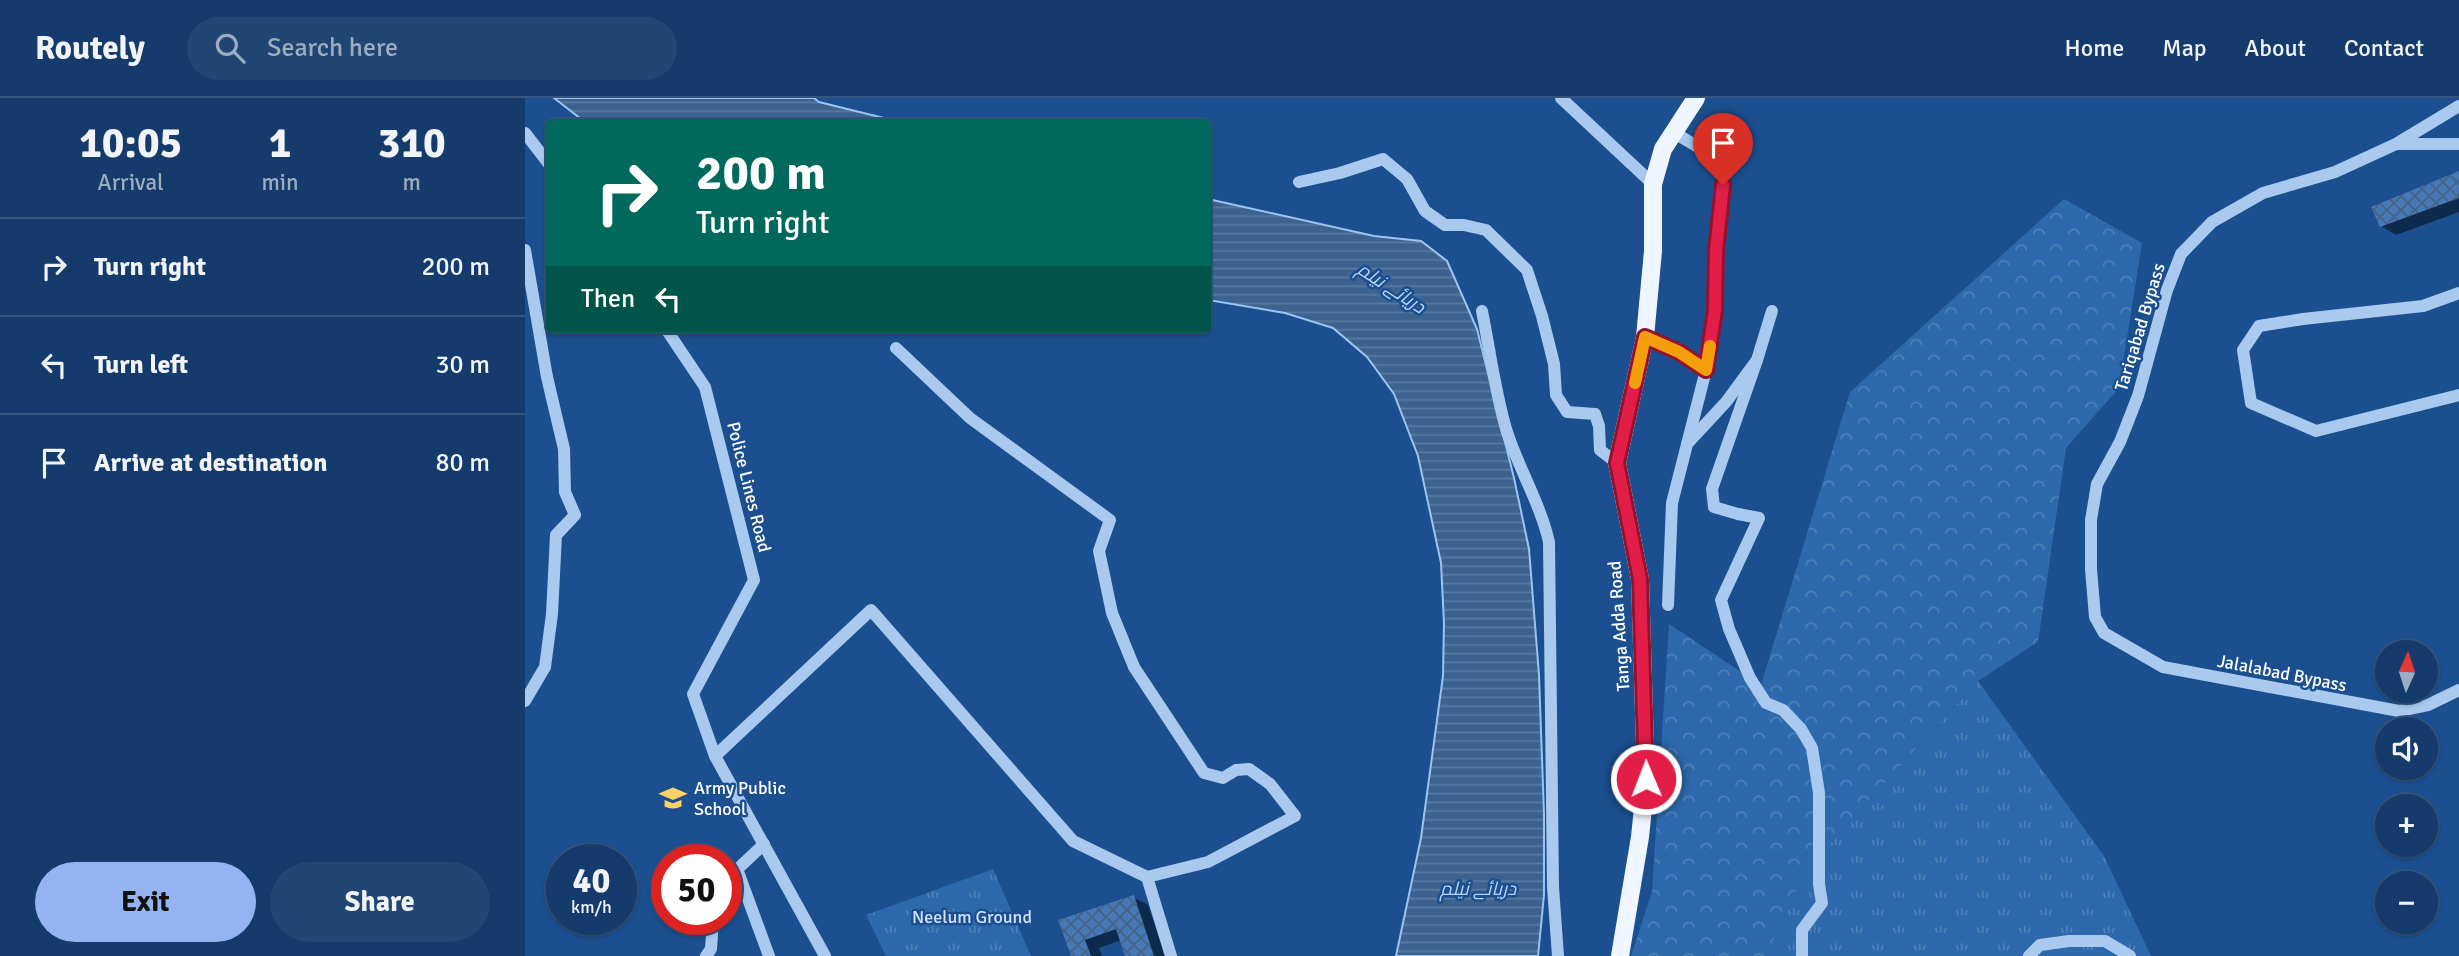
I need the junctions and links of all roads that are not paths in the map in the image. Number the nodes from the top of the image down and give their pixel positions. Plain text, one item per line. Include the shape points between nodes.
1 (1561, 98) edge
2 (1696, 98) edge
3 (2459, 106) edge
4 (1673, 132) junction
5 (525, 133) edge
6 (2396, 144) junction
7 (2459, 144) edge
8 (546, 160) edge
9 (1299, 182) dead end
10 (1653, 184) junction
11 (525, 250) edge
12 (2459, 293) edge
13 (1482, 311) dead end
14 (1772, 311) dead end
15 (669, 333) edge
16 (1645, 337) junction
17 (896, 348) dead end
18 (1757, 360) junction
19 (1706, 370) junction
20 (2459, 395) edge
21 (1685, 446) junction
22 (1617, 463) junction
23 (1668, 605) dead end
24 (2104, 633) joint
25 (2459, 690) edge
26 (525, 701) edge
27 (715, 756) junction
28 (764, 844) junction
29 (742, 864) edge
30 (1147, 877) junction
31 (742, 883) edge
32 (712, 935) edge
33 (706, 956) edge
34 (769, 956) edge
35 (825, 956) edge
36 (1171, 956) edge
37 (1558, 956) edge
38 (1620, 956) edge
39 (1802, 956) edge
40 (2029, 956) edge
41 (2130, 956) edge

1 - 10 street
2 - 4 main road, Tanga Adda Road
3 - 6 street, Tariqabad Bypass
4 - 10 main road, Tanga Adda Road
4 - 19 street via 1725,163
5 - 8 street
6 - 7 street
6 - 24 street, Tariqabad Bypass via 2335,172 2263,193 2212,222 2181,254 2138,396 2097,484 2091,569 2095,617
9 - 22 street via 1383,159 1407,179 1425,211 1445,225 1486,230 1527,270 1554,365 1556,395 1567,412 1595,414 1599,450
10 - 16 main road, Tanga Adda Road
11 - 26 street via 563,449 565,492 575,515 556,534 545,667
12 - 20 street via 2423,306 2259,326 2243,350 2251,403 2316,431
13 - 37 street via 1506,429 1549,542
14 - 18 street
15 - 27 street, Police Lines Road via 705,387 754,580 693,694
16 - 19 street
16 - 22 main road, Tanga Adda Road
17 - 30 street via 970,418 1110,520 1099,551 1112,613 1134,667 1204,773 1223,778 1249,769 1270,784 1295,816 1208,862
18 - 21 street
18 - 39 street via 1711,489 1714,507 1759,518 1721,600 1750,678 1766,702 1783,710 1801,729 1812,748 1819,793 1822,903 1802,929
19 - 21 street
21 - 23 street via 1672,503
22 - 38 main road, Tanga Adda Road via 1640,579 1646,779
24 - 25 street, Jalalabad Bypass via 2163,667 2399,712
27 - 28 street, Police Lines Road
27 - 30 street via 871,610 1073,841
28 - 29 street
28 - 35 street, Police Lines Road
30 - 36 street
31 - 34 street
32 - 33 street
40 - 41 street via 2040,945 2069,941 2105,941

